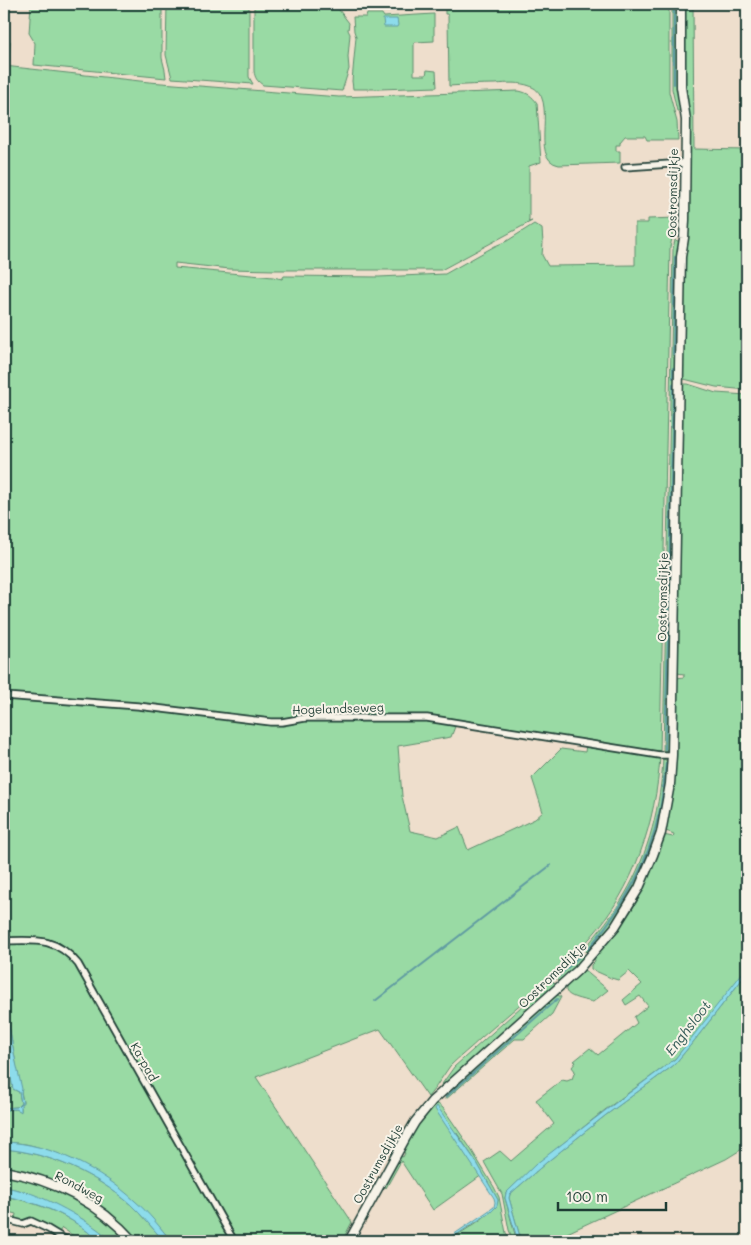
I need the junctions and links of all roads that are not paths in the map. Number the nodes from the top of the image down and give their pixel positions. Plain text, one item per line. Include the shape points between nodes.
1 (681, 4) edge
2 (685, 163) junction
3 (626, 167) dead end
4 (4, 696) edge
5 (672, 755) junction
6 (4, 942) edge
7 (432, 1101) joint
8 (4, 1171) edge
9 (4, 1219) edge
10 (68, 1241) edge
11 (133, 1241) edge
12 (234, 1241) edge
13 (349, 1241) edge

1 - 2 street, Oostromsdijkje
2 - 3 street
2 - 5 street, Oostromsdijkje
4 - 5 street, Hogelandseweg via 271,722 305,718 427,718
5 - 7 street, Oostromsdijkje via 670,784 658,840 640,888 616,927 578,970
6 - 12 street, Ka-pad via 33,940 51,943 66,951 78,964
7 - 13 street, Oostrumsdijkje via 415,1122
8 - 11 street, Rondweg via 68,1191 104,1213
9 - 10 street via 23,1224 30,1221

